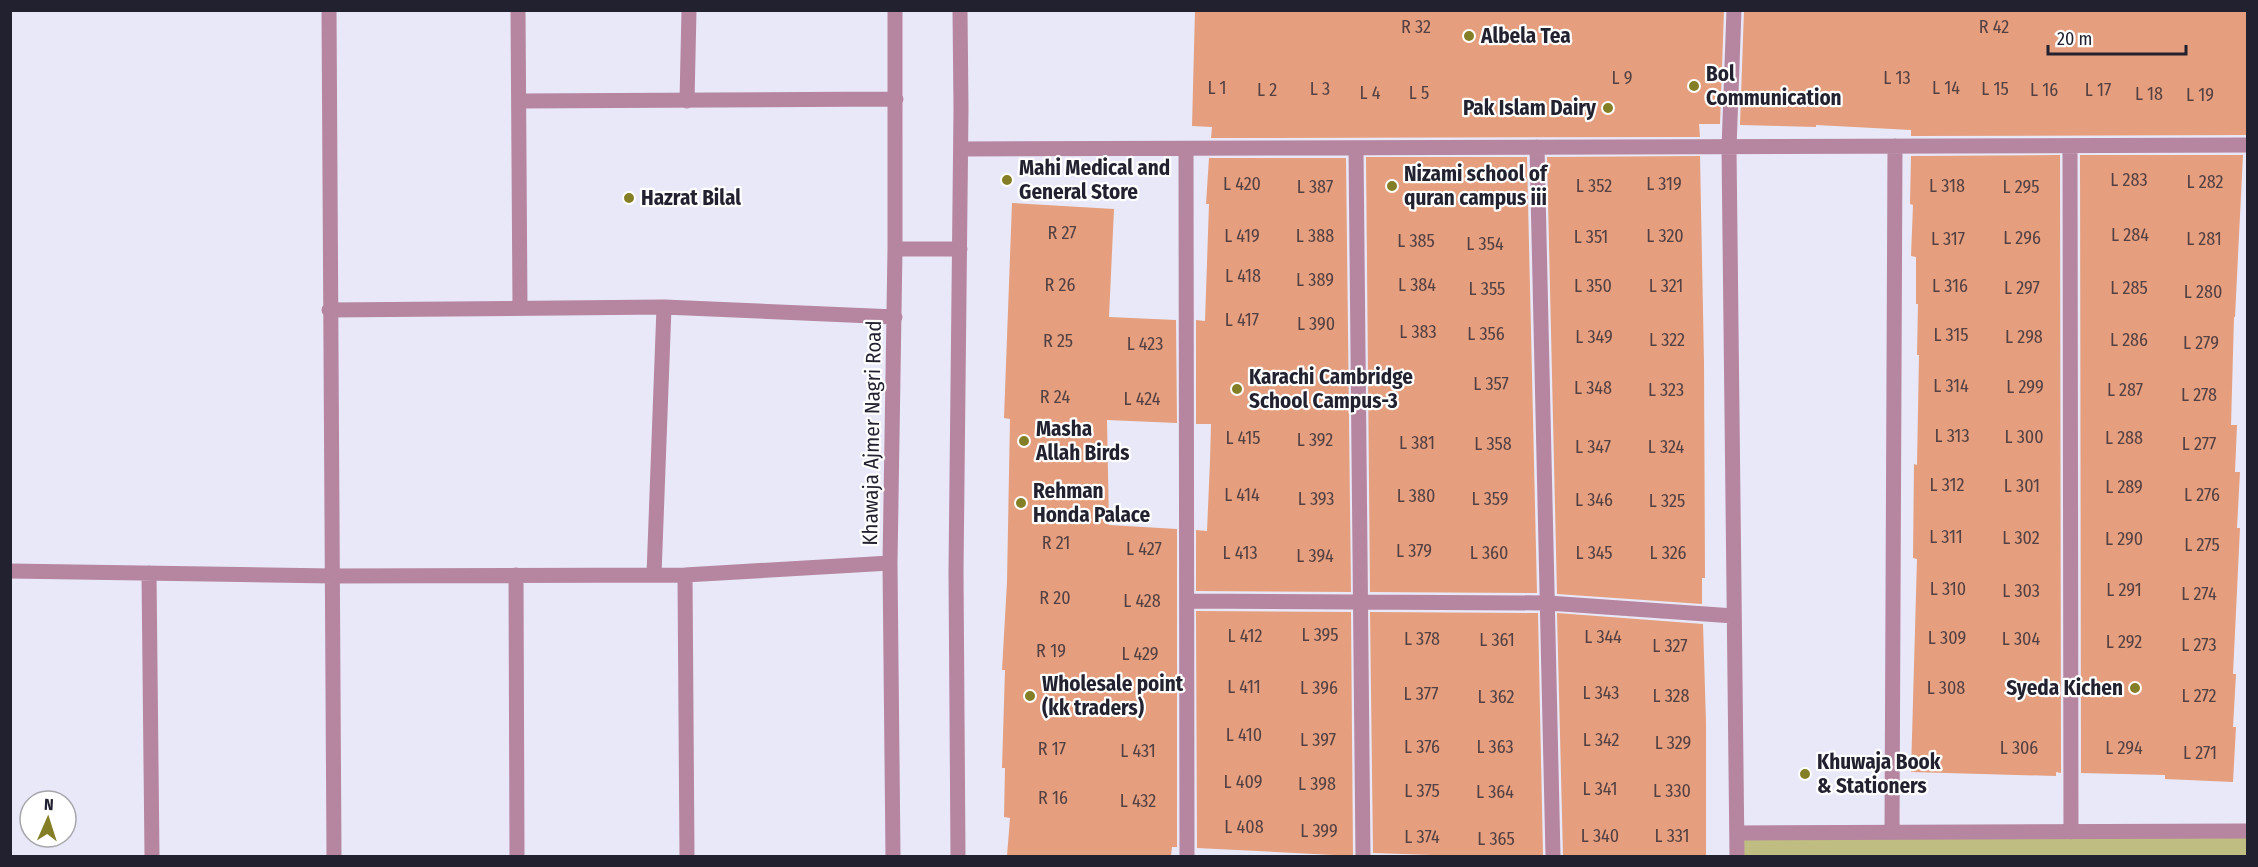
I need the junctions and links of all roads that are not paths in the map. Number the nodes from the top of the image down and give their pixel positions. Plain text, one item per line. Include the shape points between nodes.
1 (329, 10) edge
2 (518, 10) edge
3 (689, 10) edge
4 (895, 10) edge
5 (960, 10) edge
6 (1734, 10) edge
7 (896, 99) junction
8 (519, 101) junction
9 (687, 101) junction
10 (2247, 145) edge
11 (1895, 146) junction
12 (2070, 146) junction
13 (1537, 147) junction
14 (1729, 148) junction
15 (961, 149) junction
16 (1186, 149) junction
17 (1356, 149) junction
18 (896, 249) junction
19 (960, 249) junction
20 (664, 306) junction
21 (520, 308) junction
22 (329, 310) junction
23 (895, 317) junction
24 (890, 563) junction
25 (10, 571) edge
26 (149, 573) junction
27 (516, 575) junction
28 (654, 575) junction
29 (685, 575) junction
30 (332, 576) junction
31 (1187, 601) junction
32 (1360, 601) junction
33 (1548, 603) junction
34 (1734, 616) junction
35 (2247, 831) edge
36 (1892, 832) junction
37 (2071, 832) junction
38 (1738, 833) junction
39 (152, 856) edge
40 (334, 856) edge
41 (517, 856) edge
42 (687, 856) edge
43 (894, 856) edge
44 (958, 856) edge
45 (1188, 856) edge
46 (1363, 856) edge
47 (1553, 856) edge
48 (1737, 856) edge

1 - 22 street
2 - 8 street
3 - 9 street
4 - 7 street, Khawaja Ajmer Nagri Road
5 - 15 street
6 - 14 street
7 - 9 street
7 - 18 street, Khawaja Ajmer Nagri Road
8 - 9 street
8 - 21 street
10 - 12 street
11 - 12 street
11 - 14 street
11 - 36 street
12 - 37 street
13 - 14 street
13 - 17 street
13 - 33 street
14 - 34 street
15 - 16 street
15 - 19 street
16 - 17 street
16 - 31 street
17 - 32 street
18 - 19 street
18 - 23 street, Khawaja Ajmer Nagri Road
19 - 44 street
20 - 21 street
20 - 23 street
20 - 28 street
21 - 22 street
22 - 30 street
23 - 24 street, Khawaja Ajmer Nagri Road
24 - 29 street
24 - 43 street, Khawaja Ajmer Nagri Road
25 - 26 street
26 - 30 street
26 - 39 street
27 - 28 street
27 - 30 street
27 - 41 street
28 - 29 street
29 - 42 street
30 - 40 street
31 - 32 street
31 - 45 street
32 - 33 street
32 - 46 street
33 - 34 street
33 - 47 street
34 - 38 street
35 - 37 street
36 - 37 street
36 - 38 street
38 - 48 street

